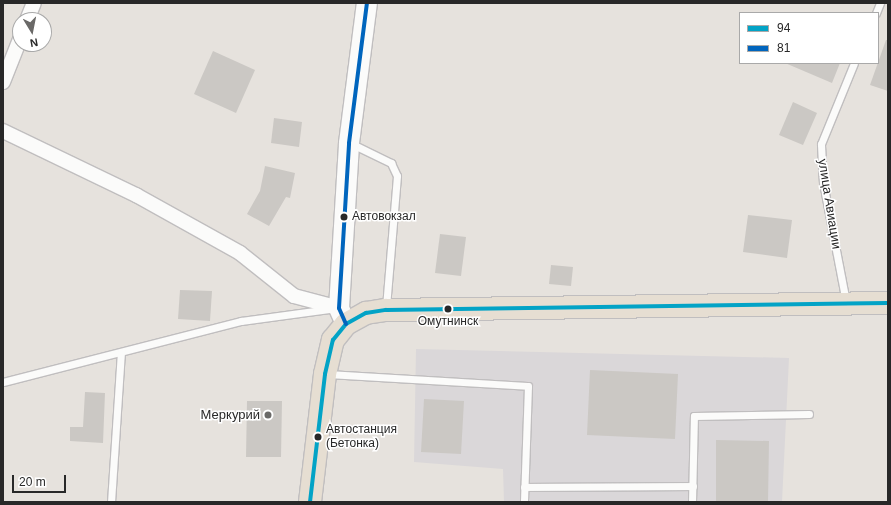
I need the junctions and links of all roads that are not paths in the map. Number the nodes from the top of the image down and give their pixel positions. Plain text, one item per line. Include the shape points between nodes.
1 (368, 3) edge
2 (15, 52) edge
3 (854, 64) edge
4 (3, 82) edge
5 (3, 131) edge
6 (349, 143) junction
7 (846, 303) junction
8 (888, 303) edge
9 (386, 310) junction
10 (343, 316) junction
11 (121, 352) junction
12 (325, 374) junction
13 (3, 382) edge
14 (808, 414) dead end
15 (692, 486) junction
16 (524, 487) junction
17 (308, 499) edge
18 (110, 502) edge
19 (524, 502) edge
20 (692, 502) edge

1 - 6 main road
2 - 4 street
3 - 7 lane, улица Авиации via 821,144 823,183
5 - 10 street via 136,195 234,249 294,296
6 - 9 lane via 391,163 397,176
6 - 10 main road
7 - 8 highway
7 - 9 highway
9 - 10 highway
10 - 11 lane via 241,321
10 - 12 highway via 333,340
11 - 13 lane
11 - 18 lane
12 - 16 lane via 528,386
12 - 17 highway
14 - 15 lane via 694,416
15 - 16 lane
15 - 20 lane
16 - 19 lane

